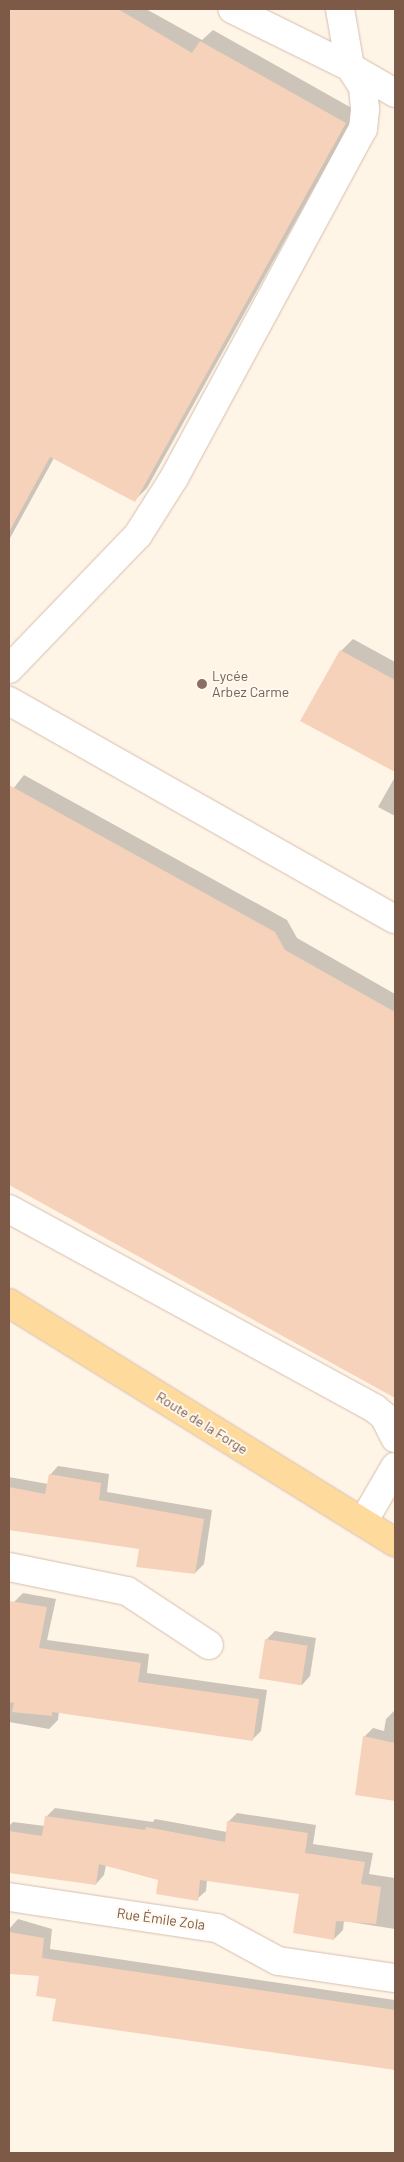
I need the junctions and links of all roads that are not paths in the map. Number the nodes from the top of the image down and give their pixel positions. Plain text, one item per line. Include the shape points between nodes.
1 (232, 9) edge
2 (340, 9) edge
3 (350, 66) junction
4 (395, 93) edge
5 (9, 669) edge
6 (9, 701) edge
7 (395, 919) edge
8 (9, 1209) edge
9 (9, 1303) edge
10 (395, 1438) edge
11 (394, 1471) edge
12 (363, 1522) junction
13 (395, 1542) edge
14 (9, 1567) edge
15 (210, 1645) dead end
16 (9, 1897) edge
17 (395, 1978) edge

1 - 3 street
2 - 3 street
3 - 4 street
3 - 5 street via 363,87 363,129 174,478 132,542
6 - 7 street
8 - 10 street via 374,1408 384,1416
9 - 12 main road, Route de la Forge
11 - 12 street
12 - 13 main road, Route de la Forge
14 - 15 street via 127,1591
16 - 17 street, Rue Émile Zola via 217,1928 278,1961

